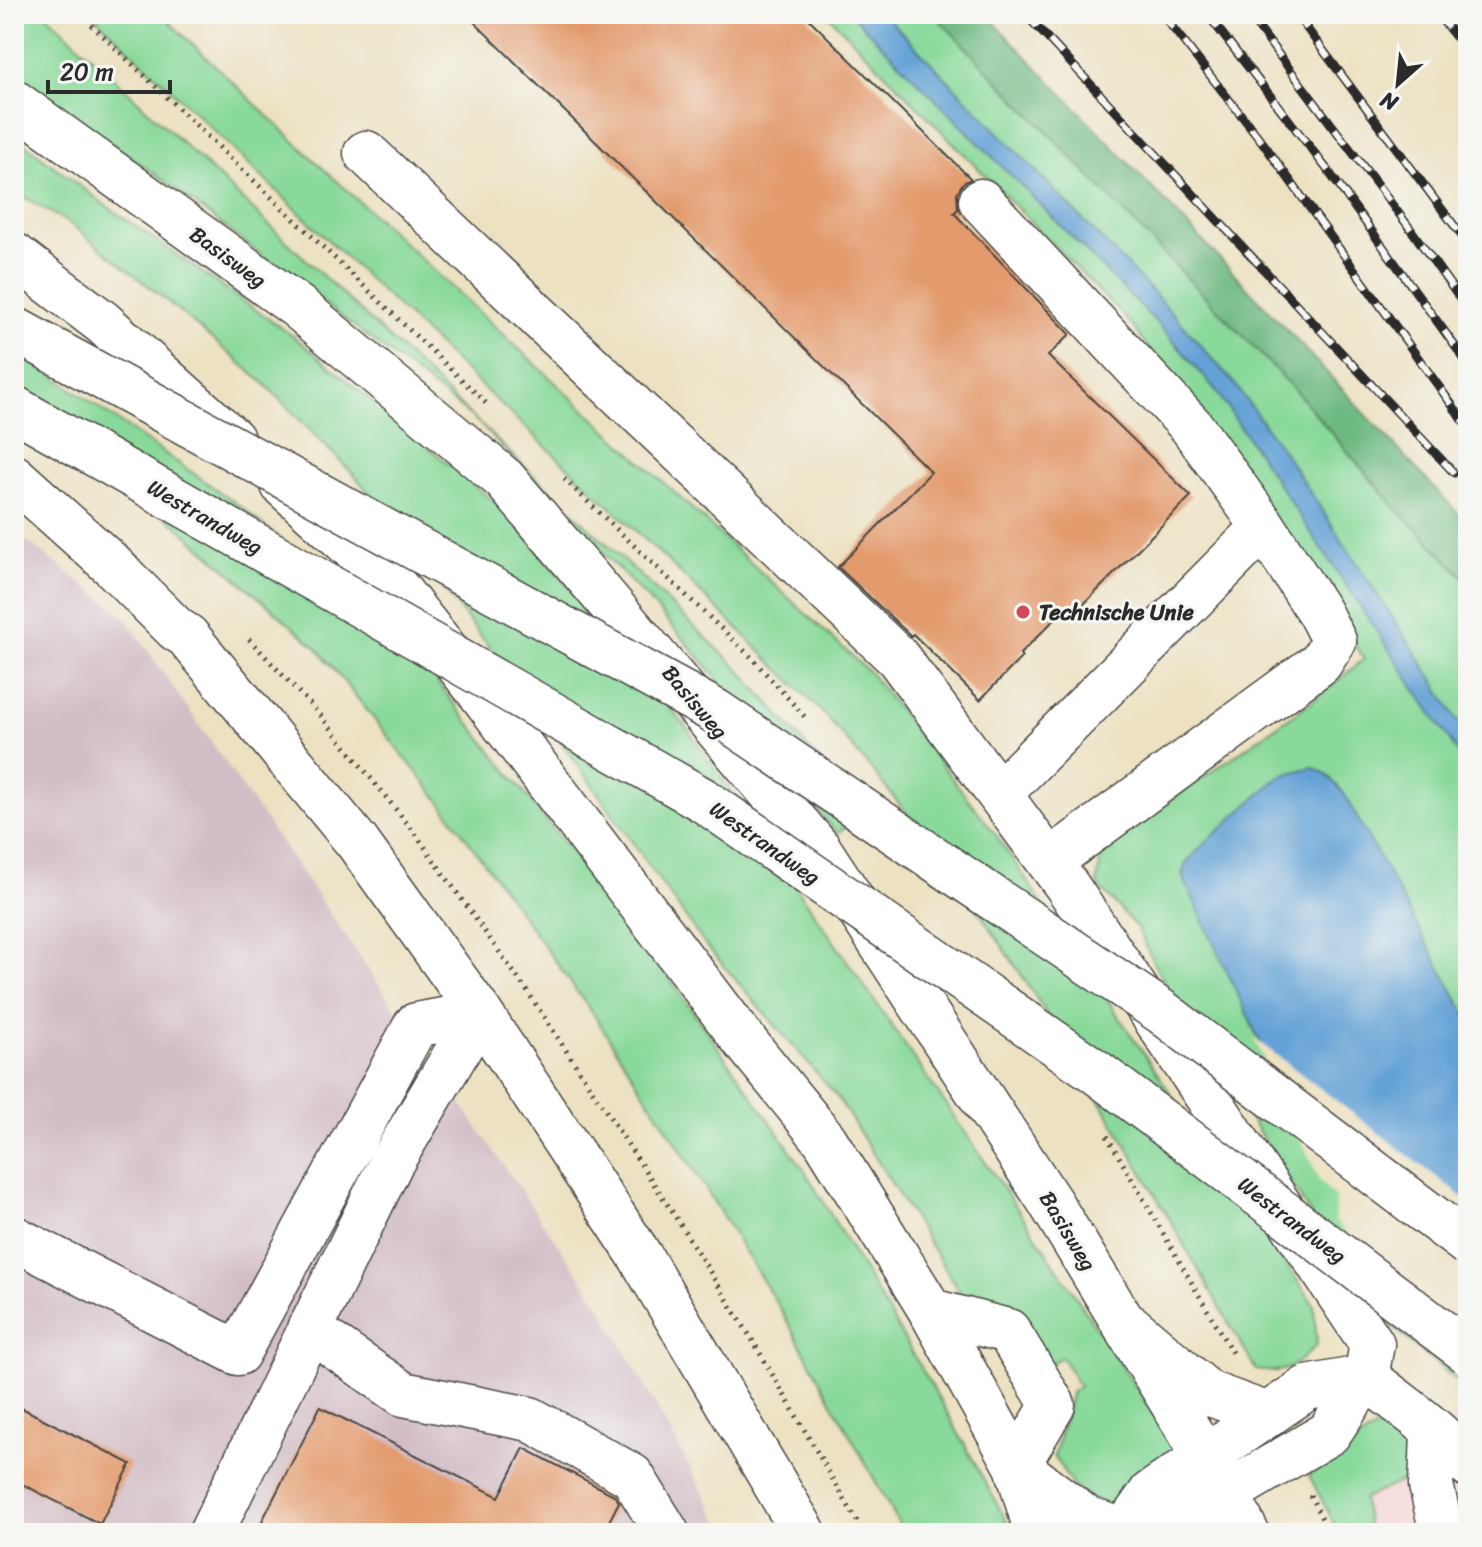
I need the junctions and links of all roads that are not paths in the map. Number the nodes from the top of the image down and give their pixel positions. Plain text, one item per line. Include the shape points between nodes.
1 (14, 102) edge
2 (366, 153) dead end
3 (981, 201) dead end
4 (14, 255) edge
5 (14, 329) edge
6 (14, 408) edge
7 (14, 477) edge
8 (1264, 527) junction
9 (1008, 807) junction
10 (1049, 862) junction
11 (480, 1013) junction
12 (14, 1238) edge
13 (1468, 1244) edge
14 (931, 1311) junction
15 (1121, 1318) junction
16 (309, 1329) junction
17 (1468, 1352) edge
18 (1366, 1377) junction
19 (1268, 1415) junction
20 (1433, 1432) junction
21 (1204, 1457) junction
22 (1468, 1465) edge
23 (1017, 1466) junction
24 (1227, 1493) junction
25 (1124, 1532) edge
26 (211, 1533) edge
27 (667, 1533) edge
28 (804, 1533) edge
29 (1041, 1533) edge
30 (1247, 1533) edge
31 (1442, 1533) edge

1 - 15 main road, Basisweg via 298,307 504,479 819,849
2 - 9 main road via 898,658
3 - 8 main road via 1191,426
4 - 14 main road via 102,322 395,586 825,1140
5 - 13 main road, bridge via 715,711 1162,1012
6 - 17 main road, Westrandweg, bridge via 703,800 1095,1071
7 - 11 main road via 187,636 357,842
8 - 9 main road
8 - 10 main road via 1334,641 1320,663
9 - 10 main road
10 - 18 main road via 1372,1344
11 - 12 main road via 416,1025 238,1353
11 - 16 main road via 391,1163
11 - 28 main road via 640,1256
14 - 23 main road
14 - 23 main road via 1008,1331 1053,1405
15 - 19 main road via 1208,1393
15 - 21 main road, Basisweg
16 - 26 main road
16 - 27 main road via 403,1394 530,1419 632,1476
18 - 19 main road via 1307,1388
18 - 20 main road
18 - 24 main road via 1329,1433
19 - 21 main road
20 - 22 main road via 1450,1441
20 - 31 main road via 1431,1485
21 - 24 main road, Basisweg
21 - 25 main road via 1151,1493
23 - 25 main road via 1087,1519
23 - 29 main road
24 - 25 main road via 1161,1532
24 - 30 main road, Basisweg

